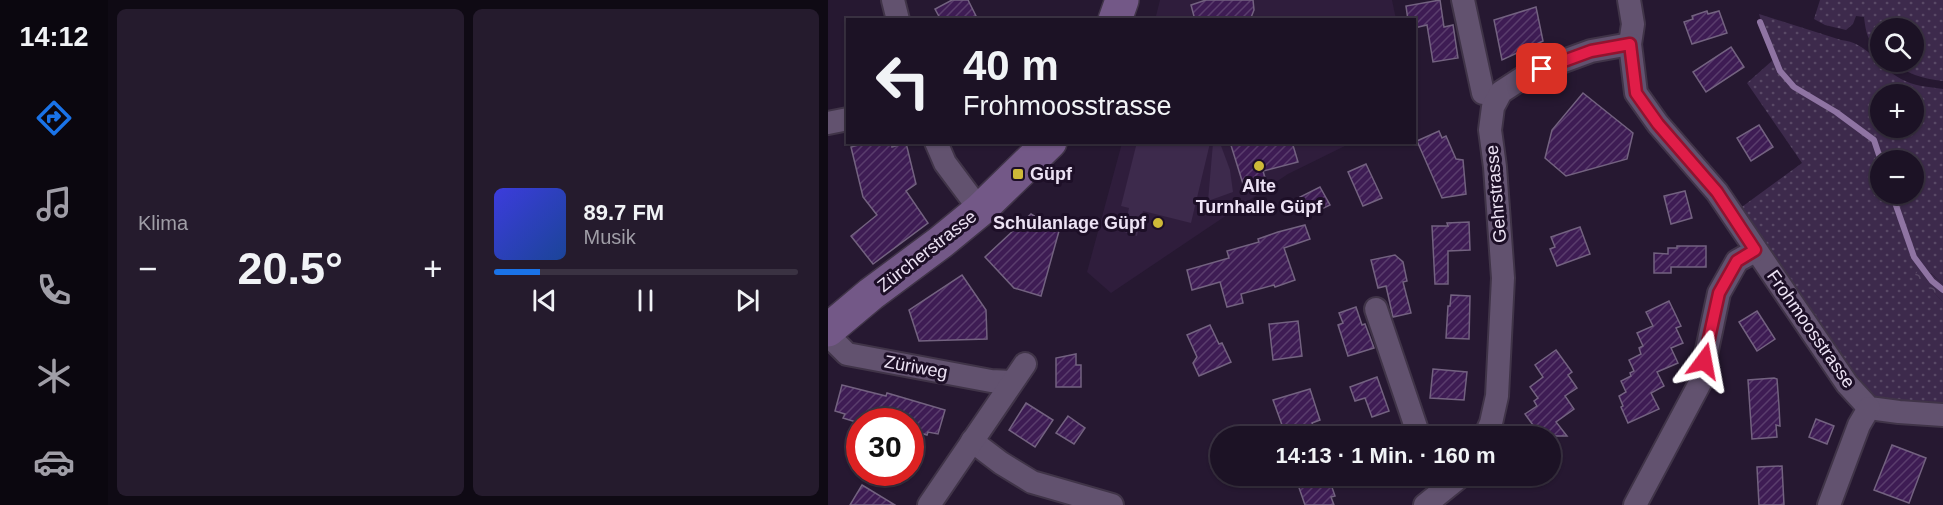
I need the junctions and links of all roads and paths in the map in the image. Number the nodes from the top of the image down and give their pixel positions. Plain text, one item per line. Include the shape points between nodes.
1 (893, 0) edge
2 (1122, 0) edge
3 (1463, 0) edge
4 (1629, 0) edge
5 (898, 18) edge
6 (1116, 18) edge
7 (1630, 44) junction
8 (1483, 93) dead end
9 (846, 119) edge
10 (828, 123) edge
11 (937, 144) edge
12 (1048, 144) edge
13 (980, 210) junction
14 (1755, 250) junction
15 (1376, 309) dead end
16 (828, 332) edge
17 (1869, 408) junction
18 (1943, 415) edge
19 (1416, 426) edge
20 (1490, 426) edge
21 (972, 441) junction
22 (1444, 486) edge
23 (929, 505) edge
24 (1112, 505) edge
25 (1425, 505) edge
26 (1635, 505) edge
27 (1828, 505) edge

1 - 5 street
2 - 6 main road
3 - 8 street
4 - 7 street, Frohmoosstrasse via 1633,24
7 - 14 street, Frohmoosstrasse via 1636,93 1717,192
7 - 20 street, Gehrstrasse via 1591,51 1542,69 1501,92 1493,107 1490,130 1503,278 1497,396
9 - 10 street
11 - 13 street via 945,163
12 - 13 main road, Zürcherstrasse
13 - 16 main road, Zürcherstrasse
14 - 17 street, Frohmoosstrasse via 1847,384
14 - 26 street via 1737,261 1719,293 1700,383
15 - 19 street
16 - 21 street, Züriweg via 847,354 991,381 1015,369
17 - 18 street
17 - 27 street
21 - 23 street
21 - 24 street via 1032,482
22 - 25 street

